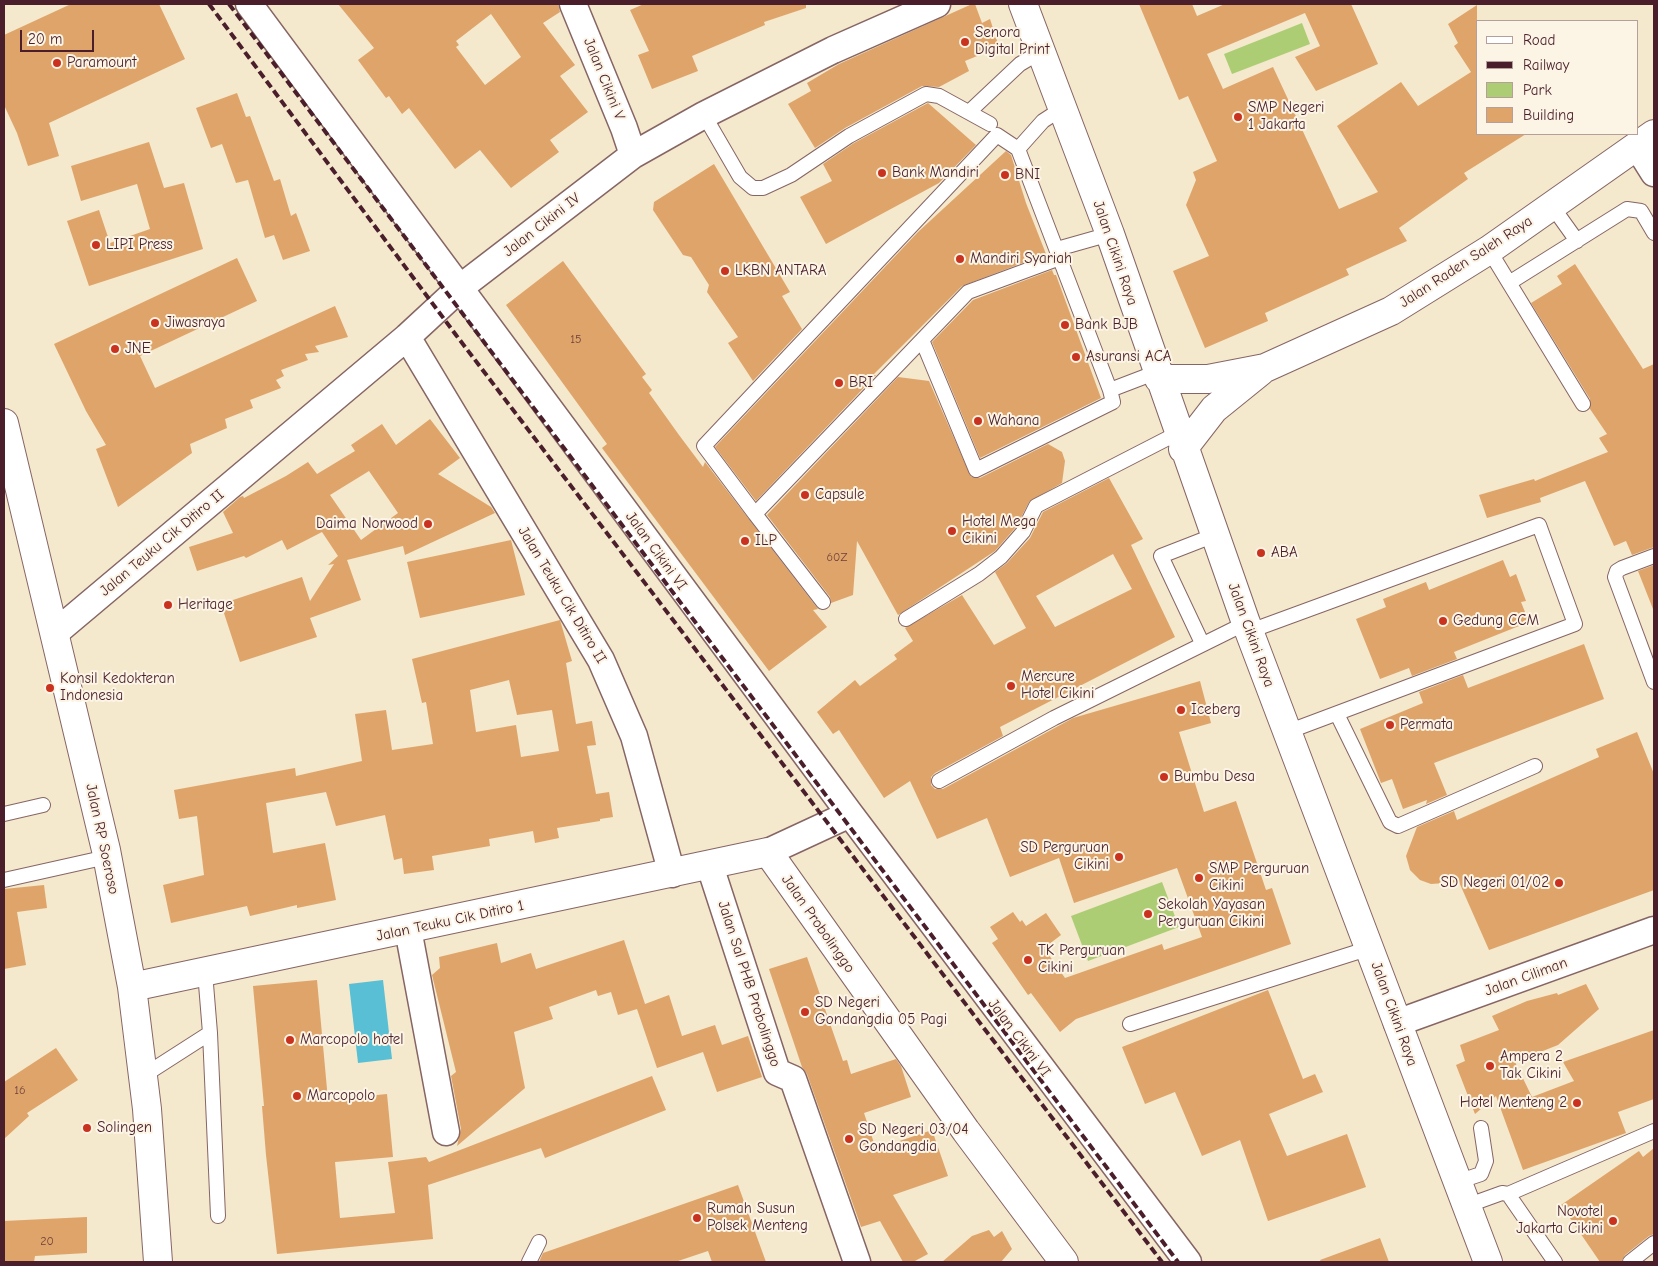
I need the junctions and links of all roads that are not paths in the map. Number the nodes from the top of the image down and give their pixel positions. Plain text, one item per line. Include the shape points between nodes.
1 (249, 4) edge
2 (574, 4) edge
3 (938, 4) edge
4 (1023, 4) edge
5 (1042, 51) junction
6 (1063, 108) junction
7 (969, 112) junction
8 (704, 115) junction
9 (990, 124) dead end
10 (1646, 140) edge
11 (1018, 149) junction
12 (633, 155) junction
13 (1654, 173) edge
14 (1552, 206) junction
15 (1654, 233) edge
16 (1110, 234) junction
17 (1577, 241) junction
18 (1489, 250) junction
19 (1058, 253) junction
20 (1509, 283) junction
21 (461, 287) junction
22 (407, 337) junction
23 (922, 340) junction
24 (1265, 368) junction
25 (1158, 375) junction
26 (1110, 390) junction
27 (1583, 404) dead end
28 (4, 423) edge
29 (1181, 441) junction
30 (12, 496) edge
31 (755, 514) junction
32 (1215, 534) junction
33 (1654, 556) edge
34 (823, 602) dead end
35 (906, 619) dead end
36 (1248, 627) junction
37 (55, 633) junction
38 (1202, 643) junction
39 (1654, 682) edge
40 (1337, 714) junction
41 (1287, 732) junction
42 (1535, 766) dead end
43 (939, 781) dead end
44 (43, 804) dead end
45 (4, 814) edge
46 (850, 814) junction
47 (768, 852) junction
48 (107, 857) junction
49 (710, 866) junction
50 (672, 874) junction
51 (4, 880) edge
52 (408, 929) junction
53 (1654, 930) edge
54 (1370, 948) junction
55 (204, 972) junction
56 (132, 987) junction
57 (1397, 1023) junction
58 (1130, 1024) dead end
59 (210, 1033) junction
60 (143, 1076) junction
61 (1481, 1128) dead end
62 (1654, 1131) edge
63 (446, 1132) dead end
64 (1462, 1194) junction
65 (1508, 1194) junction
66 (218, 1216) dead end
67 (539, 1242) dead end
68 (1654, 1243) edge
69 (158, 1262) edge
70 (529, 1262) edge
71 (857, 1262) edge
72 (1064, 1262) edge
73 (1188, 1262) edge
74 (1488, 1262) edge
75 (1555, 1262) edge
76 (1630, 1262) edge

1 - 21 street
2 - 12 street, Jalan Cikini V
3 - 8 street, Jalan Cikini IV via 833,50
4 - 5 main road, Jalan Cikini Raya
5 - 6 main road, Jalan Cikini Raya
5 - 7 lane via 1020,64
6 - 11 lane via 1043,121
6 - 16 main road, Jalan Cikini Raya
7 - 8 lane via 939,96 926,94 763,188 753,188 740,177
7 - 9 lane
8 - 12 street, Jalan Cikini IV
10 - 13 street
10 - 14 main road, Jalan Raden Saleh Raya
11 - 19 lane
11 - 31 lane via 997,135 704,446
12 - 21 street, Jalan Cikini IV
14 - 17 lane
14 - 18 main road, Jalan Raden Saleh Raya
15 - 17 lane via 1641,211 1627,209
16 - 19 lane
16 - 25 main road, Jalan Cikini Raya
17 - 20 lane
18 - 20 lane
18 - 24 main road, Jalan Raden Saleh Raya via 1391,311
19 - 23 lane via 968,292
19 - 26 lane
20 - 27 lane
21 - 22 street, Jalan Teuku Cik Ditiro II
21 - 46 street, Jalan Cikini VI
22 - 37 street, Jalan Teuku Cik Ditiro II
22 - 50 street, Jalan Teuku Cik Ditiro II via 601,660 634,736
23 - 26 lane via 976,470 1113,402
23 - 31 lane
24 - 25 main road, Jalan Raden Saleh Raya via 1200,380
24 - 29 main road, Jalan Raden Saleh Raya via 1214,409
25 - 26 lane
25 - 29 main road, Jalan Cikini Raya
28 - 30 main road, Jalan RP Soeroso
29 - 32 main road, Jalan Cikini Raya
29 - 35 lane via 1036,506 1023,532 1001,557
30 - 37 main road, Jalan RP Soeroso
31 - 34 lane
32 - 36 main road, Jalan Cikini Raya
32 - 38 lane via 1161,556
33 - 39 lane via 1622,568 1615,578
36 - 38 lane
36 - 40 lane via 1539,525 1575,624
36 - 41 main road, Jalan Cikini Raya
37 - 48 main road, Jalan RP Soeroso
38 - 43 lane
40 - 41 lane
40 - 42 lane via 1390,822 1398,826
41 - 54 main road, Jalan Cikini Raya
44 - 45 lane
46 - 47 street
46 - 73 street, Jalan Cikini VI
47 - 49 main road, Jalan Teuku Cik Ditiro 1
47 - 72 main road, Jalan Probolinggo via 966,1131
48 - 51 lane
48 - 56 main road, Jalan RP Soeroso
49 - 50 main road, Jalan Teuku Cik Ditiro 1
49 - 71 street, Jalan Sal PHB Probolinggo via 777,1072 793,1079
50 - 52 main road, Jalan Teuku Cik Ditiro 1
52 - 55 main road, Jalan Teuku Cik Ditiro 1
52 - 63 street
53 - 57 street, Jalan Ciliman
54 - 57 main road, Jalan Cikini Raya
54 - 58 lane
55 - 56 main road, Jalan Teuku Cik Ditiro 1
55 - 59 lane
56 - 60 main road, Jalan RP Soeroso
57 - 64 main road, Jalan Cikini Raya
59 - 60 lane
59 - 66 lane
60 - 69 main road, Jalan RP Soeroso
61 - 64 lane via 1486,1161 1481,1174
62 - 65 lane
64 - 65 lane
64 - 74 main road, Jalan Cikini Raya
65 - 75 lane
67 - 70 lane
68 - 76 lane

